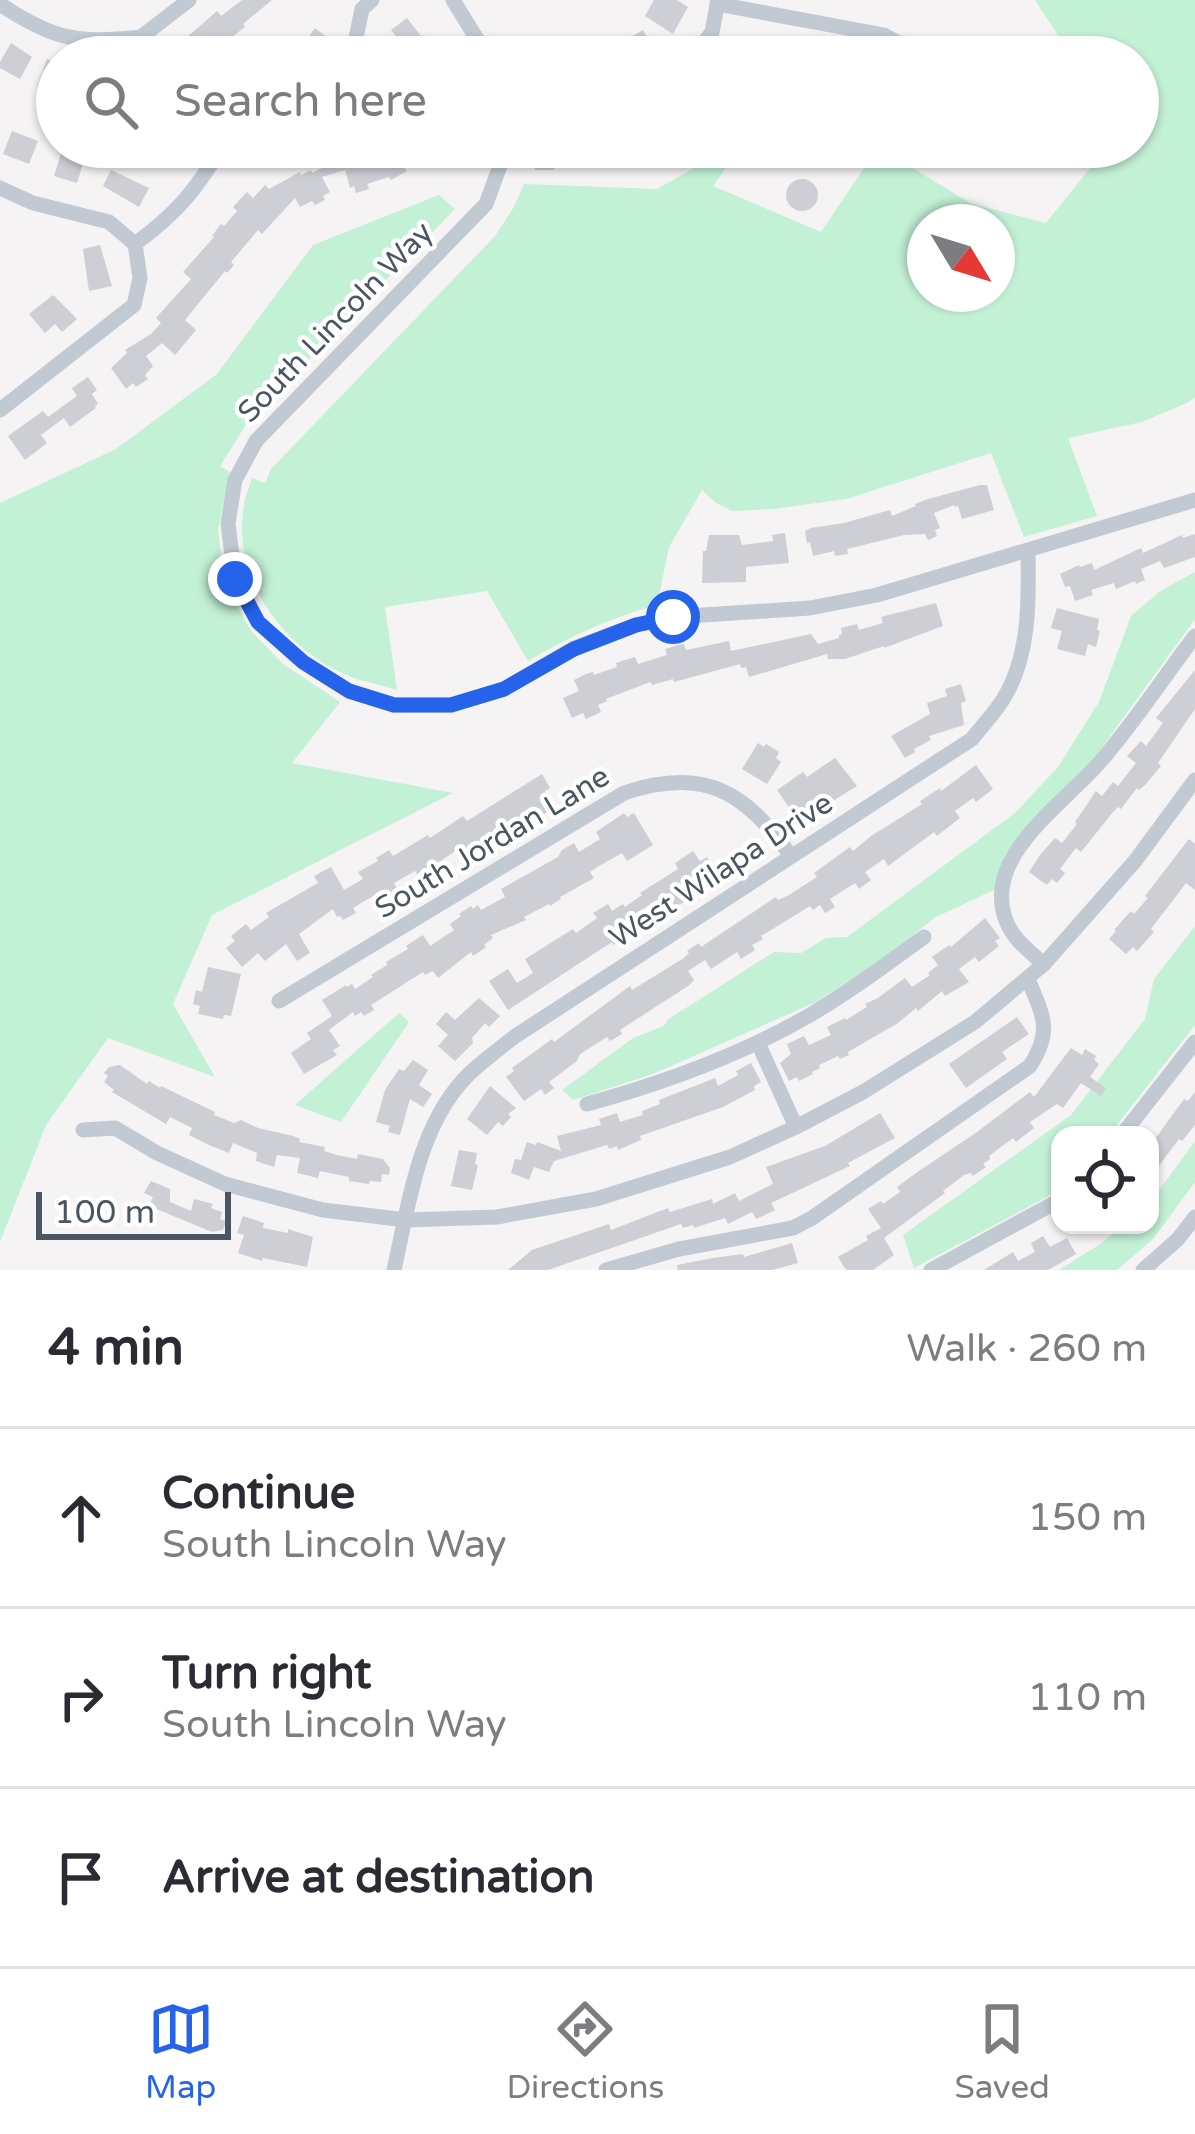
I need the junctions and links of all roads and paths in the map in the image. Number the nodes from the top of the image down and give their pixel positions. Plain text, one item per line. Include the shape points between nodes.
1 (189, 0) edge
2 (372, 0) edge
3 (453, 0) edge
4 (718, 2) edge
5 (0, 4) edge
6 (57, 36) edge
7 (142, 36) edge
8 (356, 36) edge
9 (475, 36) edge
10 (709, 36) edge
11 (886, 36) edge
12 (208, 168) edge
13 (499, 168) edge
14 (0, 188) edge
15 (135, 244) junction
16 (0, 410) edge
17 (1195, 500) edge
18 (1028, 552) junction
19 (1195, 636) edge
20 (1195, 780) edge
21 (791, 856) junction
22 (924, 937) dead end
23 (1044, 964) junction
24 (1028, 979) junction
25 (279, 1000) dead end
26 (758, 1042) junction
27 (1195, 1042) edge
28 (587, 1104) dead end
29 (1129, 1126) edge
30 (796, 1127) junction
31 (82, 1130) dead end
32 (1051, 1205) edge
33 (1195, 1217) edge
34 (406, 1220) junction
35 (394, 1270) edge
36 (607, 1270) edge
37 (931, 1270) edge
38 (1143, 1270) edge

1 - 7 street
2 - 8 street
3 - 9 street
4 - 10 street
4 - 11 street
5 - 6 street
12 - 15 street via 171,218
13 - 18 street, South Lincoln Way via 486,204 256,441 236,480 228,524 235,579 258,622 303,662 349,691 394,705 451,705 504,689 636,625 810,608
14 - 15 street via 109,222
15 - 16 street via 134,305
17 - 18 street, South Lincoln Way
18 - 21 street, West Wilapa Drive via 1029,605 1003,700 971,739
19 - 23 street via 1098,764 1012,858 1002,888 1005,921
20 - 23 street
21 - 25 street, South Jordan Lane via 750,808 721,789 655,782 624,793
21 - 34 street, West Wilapa Drive via 467,1075 424,1145
22 - 26 street
23 - 24 street
24 - 30 street via 975,1022
24 - 36 street via 1046,1022 1030,1066 812,1218
26 - 28 street
26 - 30 street
27 - 29 street
30 - 34 street via 596,1199 497,1217
31 - 34 street via 115,1127 245,1190
32 - 37 street
33 - 38 street
34 - 35 street, West Wilapa Drive

